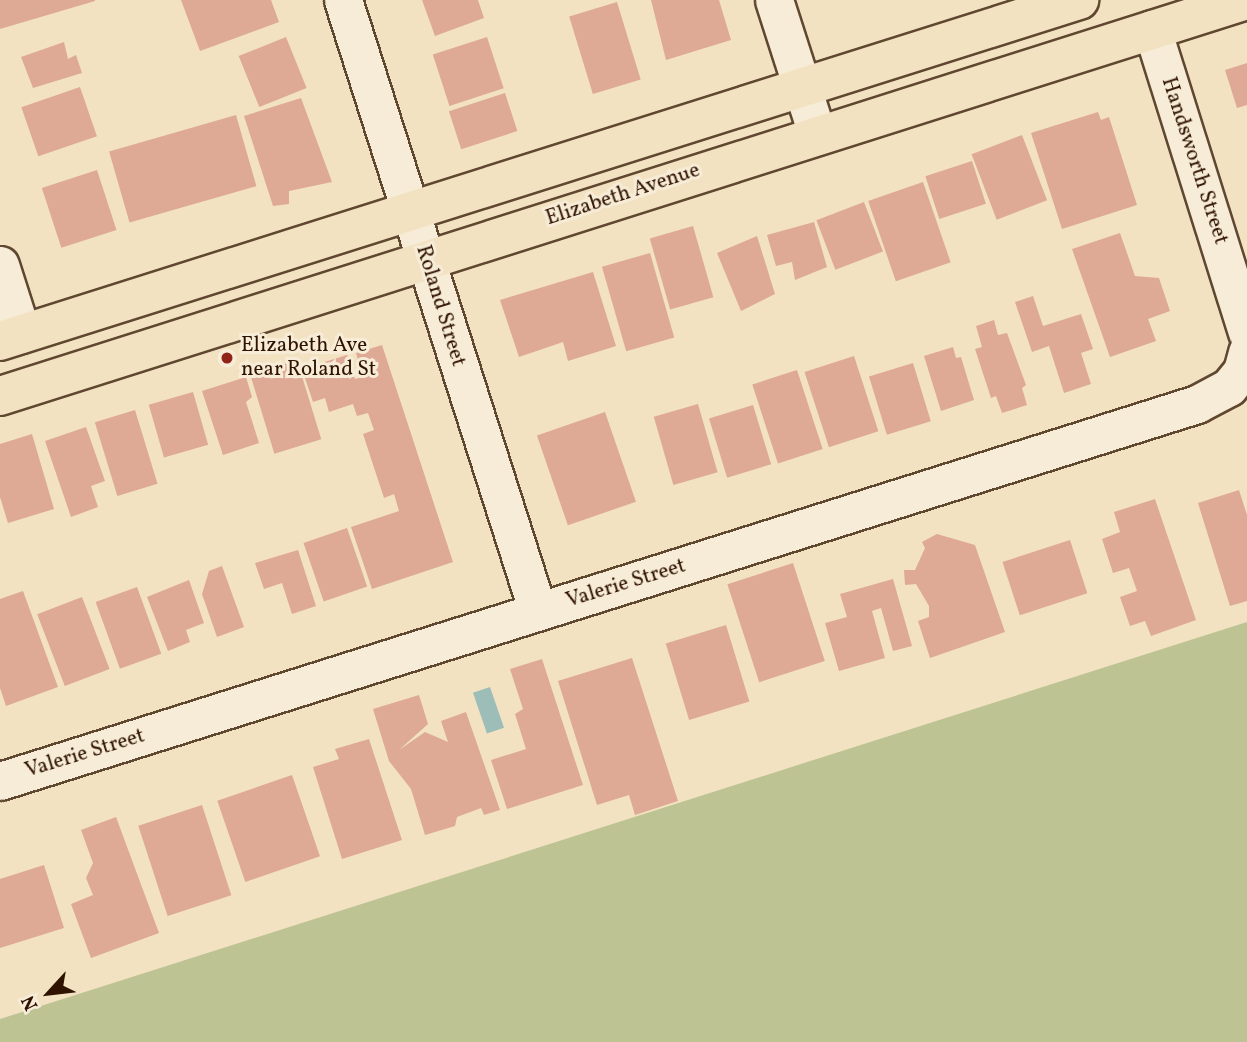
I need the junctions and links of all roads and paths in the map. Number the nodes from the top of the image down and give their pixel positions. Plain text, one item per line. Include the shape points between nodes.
1 (343, 0) edge
2 (774, 0) edge
3 (1079, 0) edge
4 (1247, 0) edge
5 (1152, 29) junction
6 (802, 88) junction
7 (817, 134) junction
8 (411, 212) junction
9 (425, 258) junction
10 (0, 265) edge
11 (1247, 333) edge
12 (11, 337) edge
13 (1245, 362) edge
14 (0, 396) edge
15 (538, 612) junction
16 (0, 781) edge

1 - 8 street, Roland Street
2 - 6 street
3 - 6 highway
4 - 5 highway, Elizabeth Avenue
5 - 7 highway, Elizabeth Avenue
5 - 11 street, Handsworth Street
6 - 7 street
6 - 8 highway
7 - 9 highway, Elizabeth Avenue
8 - 9 street, Roland Street
8 - 12 highway
9 - 14 highway, Elizabeth Avenue
9 - 15 street, Roland Street
10 - 12 street
13 - 15 street, Valerie Street via 1228,387 1196,404
15 - 16 street, Valerie Street

